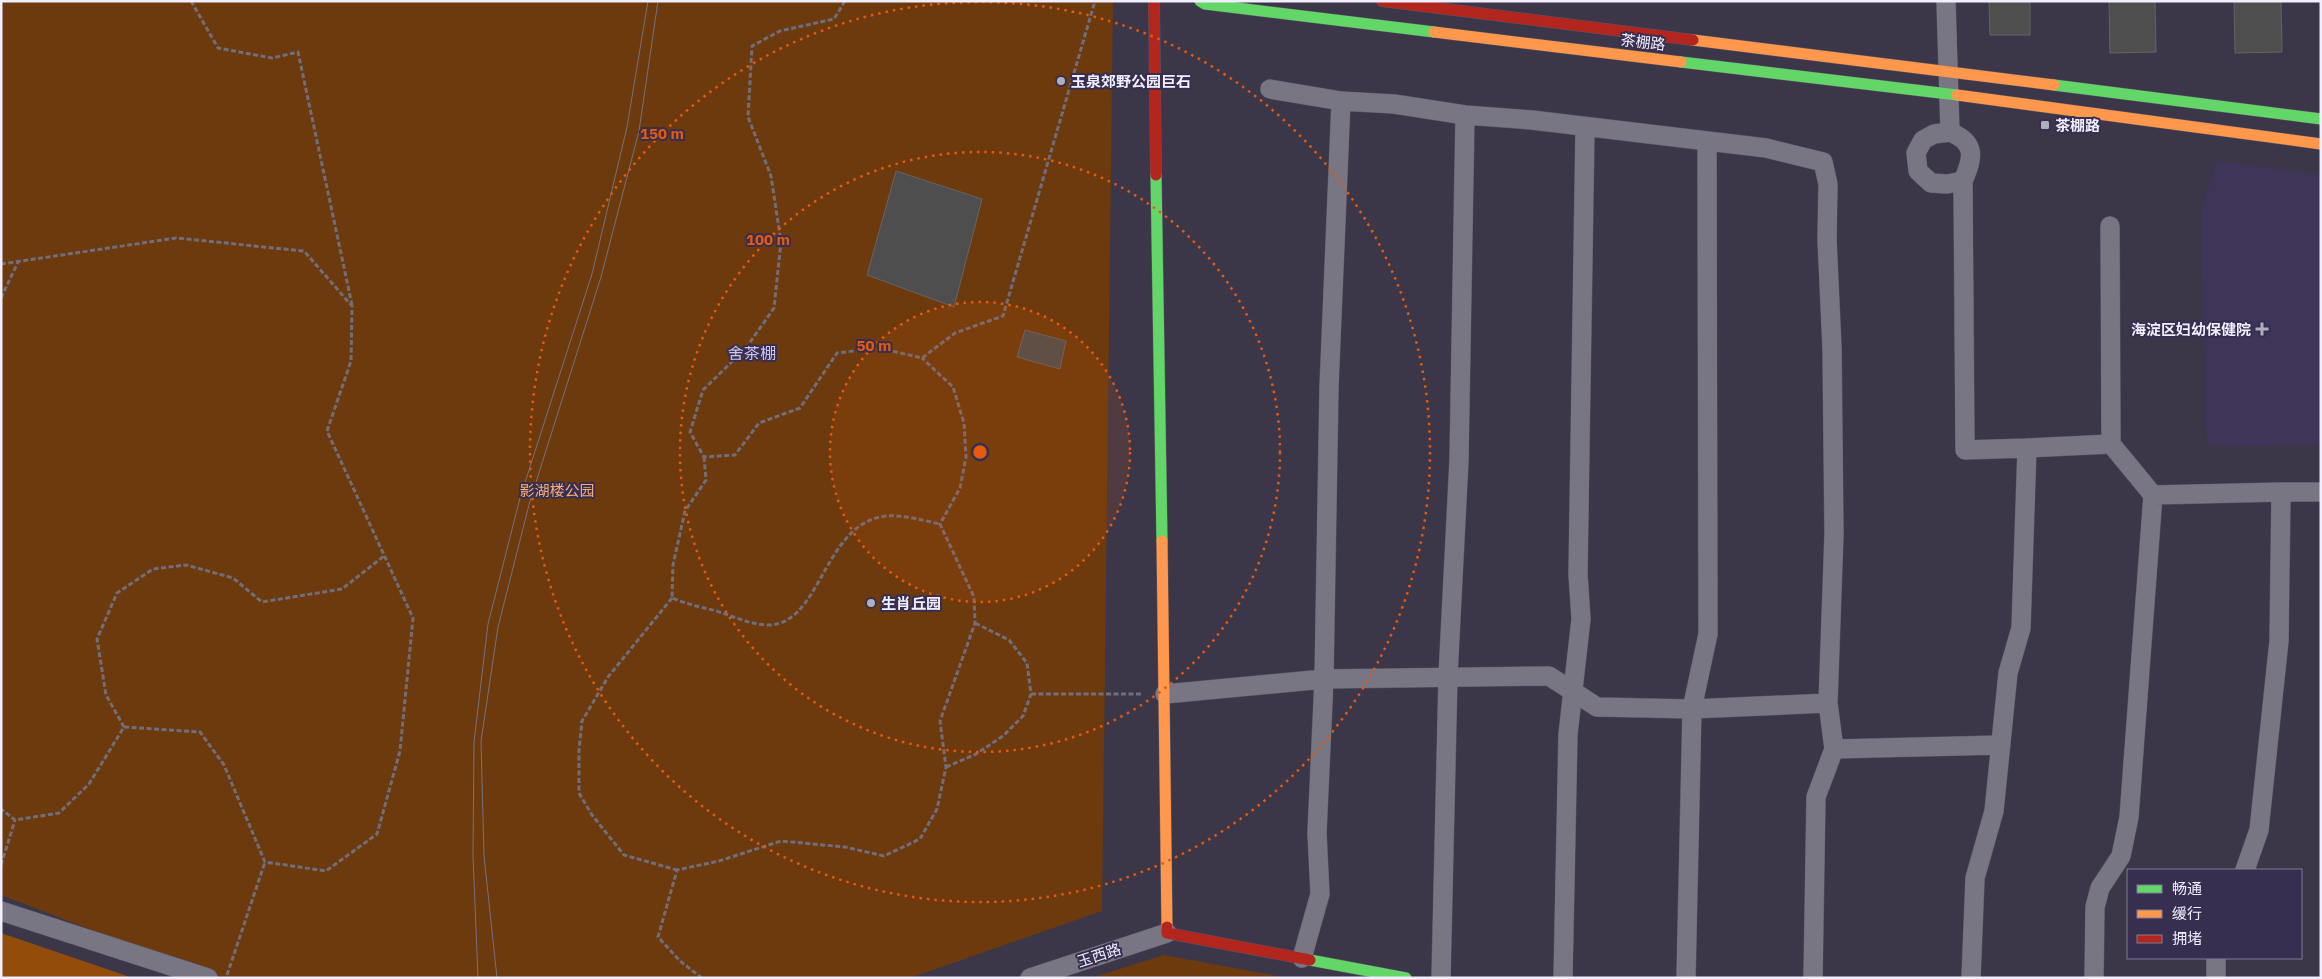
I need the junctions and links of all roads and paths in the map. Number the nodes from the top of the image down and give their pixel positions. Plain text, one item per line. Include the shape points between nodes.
1 (191, 1) edge
2 (845, 1) edge
3 (1095, 1) edge
4 (1154, 1) edge
5 (1200, 1) edge
6 (1382, 1) edge
7 (1946, 1) edge
8 (1947, 73) junction
9 (1270, 89) dead end
10 (1948, 94) junction
11 (1341, 101) junction
12 (1465, 115) junction
13 (2321, 119) edge
14 (1585, 128) junction
15 (1950, 132) junction
16 (1707, 142) junction
17 (2321, 144) edge
18 (1963, 181) junction
19 (2110, 226) dead end
20 (18, 262) junction
21 (1, 264) edge
22 (1, 298) edge
23 (352, 306) junction
24 (922, 358) junction
25 (2112, 444) junction
26 (2027, 448) junction
27 (704, 457) junction
28 (2281, 492) junction
29 (2321, 492) edge
30 (2153, 496) junction
31 (940, 524) junction
32 (384, 556) junction
33 (672, 598) junction
34 (975, 623) junction
35 (1448, 676) junction
36 (1324, 679) junction
37 (1574, 692) junction
38 (1031, 694) junction
39 (1165, 694) junction
40 (1828, 703) junction
41 (1692, 709) junction
42 (124, 728) junction
43 (2001, 746) junction
44 (1834, 749) junction
45 (946, 767) junction
46 (1, 809) edge
47 (15, 820) junction
48 (265, 862) junction
49 (1, 865) edge
50 (2245, 869) edge
51 (677, 870) junction
52 (1, 911) edge
53 (1167, 933) junction
54 (1302, 958) junction
55 (2216, 959) edge
56 (1385, 976) edge
57 (208, 978) edge
58 (226, 978) edge
59 (702, 978) edge
60 (1030, 978) edge
61 (1406, 978) edge
62 (1441, 978) edge
63 (1563, 978) edge
64 (1686, 978) edge
65 (1813, 978) edge
66 (1971, 978) edge
67 (2094, 978) edge
68 (2216, 978) edge

1 - 23 path via 218,48 272,58 298,52
2 - 27 path via 834,19 780,31 752,46 748,117 771,176 781,242 774,308 746,348 703,390 690,432
3 - 24 path via 1003,316 955,333
4 - 39 street
5 - 10 street, 茶棚路 via 1215,6
6 - 8 street, 茶棚路
7 - 8 street
8 - 10 street
8 - 13 street, 茶棚路
9 - 11 street
10 - 15 street
10 - 17 street, 茶棚路
11 - 12 street via 1394,104
11 - 36 street via 1329,387
12 - 14 street
12 - 35 street via 1459,460
14 - 16 street
14 - 37 street via 1578,574 1581,619
15 - 18 street via 1963,137 1970,148 1971,162
15 - 18 street via 1934,134 1924,140 1916,153 1918,171 1931,183
16 - 40 street via 1766,148 1823,162 1828,184 1834,534
16 - 41 street via 1708,634
18 - 26 street via 1965,450
19 - 25 street
20 - 21 path
20 - 22 path
20 - 23 path via 176,238 304,251
23 - 32 path via 351,361 327,431
24 - 27 path via 878,348 837,353 800,408 759,423 735,455
24 - 31 path via 953,388 964,423 966,457 960,488
25 - 26 street
25 - 30 street
26 - 43 street via 2021,628 2008,673
27 - 33 path via 706,480 685,511 673,565
28 - 29 street
28 - 30 street
28 - 50 street via 2279,641 2259,830
30 - 67 street via 2129,817 2121,856 2100,888 2095,907
31 - 33 path via 903,516 876,518 852,531 826,566 805,604 787,620 768,625 741,620
31 - 34 path via 974,597
32 - 42 path via 342,589 262,602 233,578 186,565 153,569 117,594 97,639 106,695
32 - 48 path via 413,618 400,751 377,834 326,871
33 - 51 path via 608,677 582,721 579,793 592,816 624,855
34 - 38 path via 1010,640 1027,663
34 - 45 path via 940,722
35 - 36 street
35 - 37 street via 1549,676
35 - 62 street
36 - 39 street
36 - 54 street via 1318,833 1320,894
37 - 41 street via 1597,707
37 - 63 street via 1568,734
38 - 39 path
38 - 45 path via 1023,716 1003,736 976,754
39 - 53 street
40 - 41 street
40 - 44 street
41 - 64 street
42 - 47 path via 89,784 60,813
42 - 48 path via 200,732 224,765
43 - 44 street
43 - 66 street via 1994,811 1975,878
44 - 65 street via 1816,797
45 - 51 path via 937,809 920,840 884,856 845,847 781,841
46 - 47 path
47 - 49 path
48 - 58 path
51 - 59 path via 658,936 680,961
52 - 57 street
53 - 54 street
53 - 60 street, 玉西路
54 - 56 street
55 - 68 street
56 - 61 street

